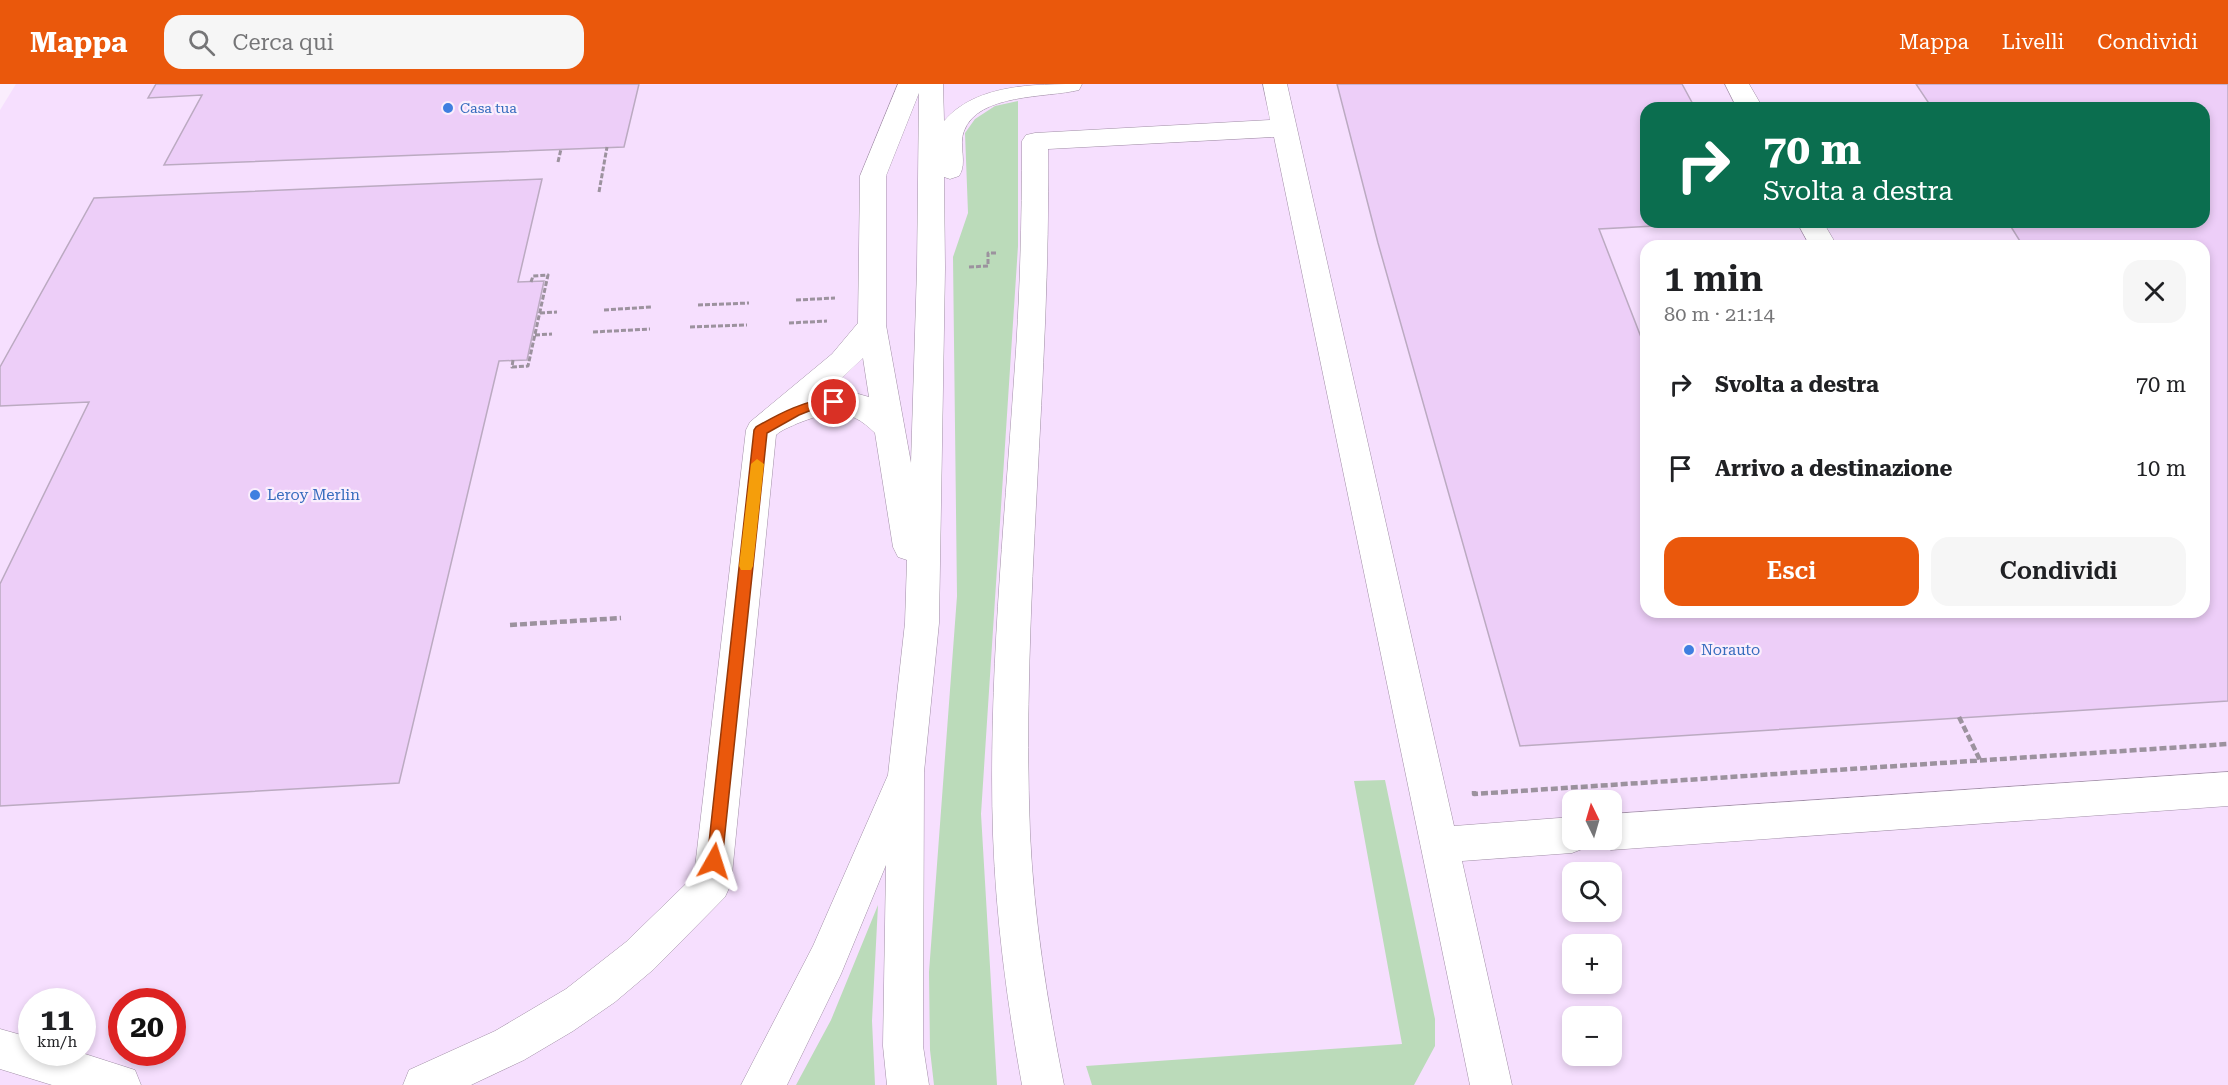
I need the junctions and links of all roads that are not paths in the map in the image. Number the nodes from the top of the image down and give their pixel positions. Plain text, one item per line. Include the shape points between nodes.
1 (910, 84) edge
2 (931, 84) edge
3 (1070, 84) edge
4 (1275, 84) edge
5 (1737, 84) edge
6 (1023, 85) edge
7 (1747, 102) edge
8 (1284, 128) junction
9 (931, 249) junction
10 (872, 325) junction
11 (890, 429) junction
12 (761, 430) junction
13 (922, 623) junction
14 (906, 772) junction
15 (2228, 789) edge
16 (1622, 831) edge
17 (1562, 836) edge
18 (1439, 845) junction
19 (0, 1049) edge
20 (120, 1085) edge
21 (424, 1085) edge
22 (762, 1085) edge
23 (908, 1085) edge
24 (1043, 1085) edge
25 (1491, 1085) edge

1 - 10 street via 873,176
2 - 9 street
3 - 6 street
4 - 8 street
5 - 7 street
6 - 9 street via 980,104 952,128 950,219
8 - 18 street
8 - 24 street via 1035,141 1028,403 1015,586 1010,782 1024,984
9 - 13 street
10 - 11 street
10 - 12 street via 842,362
11 - 12 street via 870,410 834,402 794,411
11 - 13 street
12 - 21 street via 712,884 668,931 560,1016 488,1057
13 - 14 street
14 - 22 street via 827,960
14 - 23 street via 903,1046
15 - 16 street
17 - 18 street
18 - 25 street
19 - 20 street

